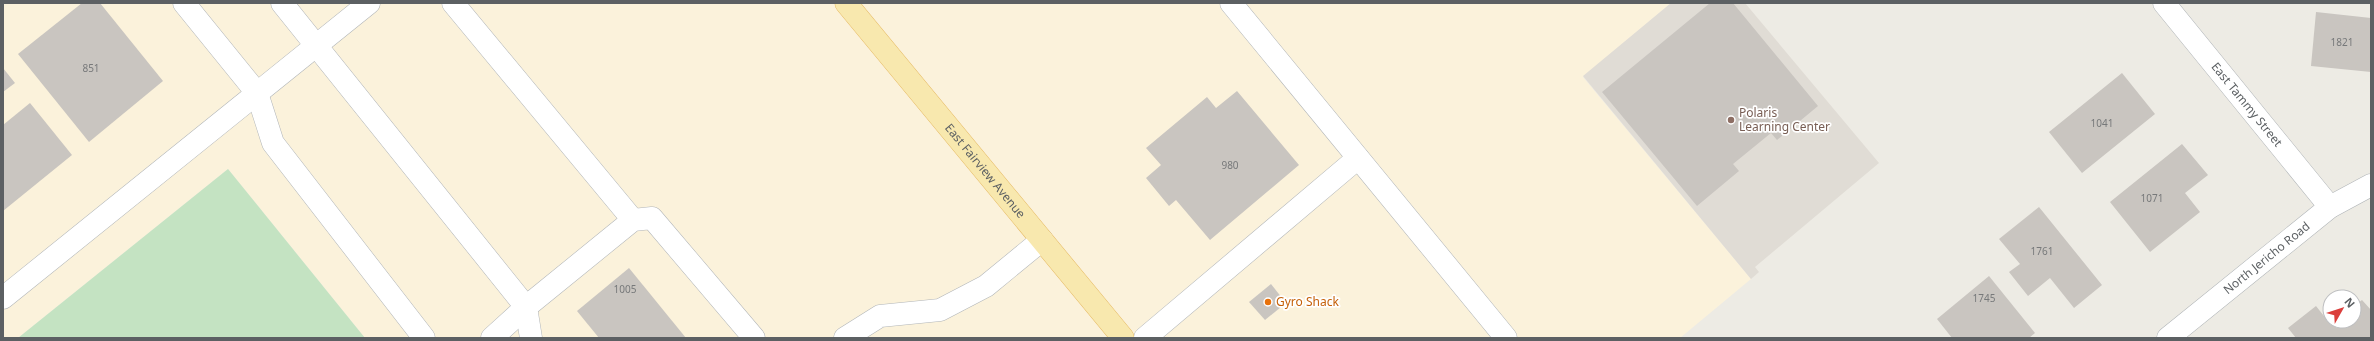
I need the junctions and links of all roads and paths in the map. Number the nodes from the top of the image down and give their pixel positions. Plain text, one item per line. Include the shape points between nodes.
1 (184, 3) edge
2 (282, 3) edge
3 (370, 3) edge
4 (452, 3) edge
5 (846, 3) edge
6 (1231, 3) edge
7 (2164, 3) edge
8 (316, 45) junction
9 (257, 93) junction
10 (1358, 158) junction
11 (2371, 185) edge
12 (2330, 207) junction
13 (633, 220) junction
14 (1042, 240) junction
15 (3, 298) edge
16 (526, 307) junction
17 (424, 338) edge
18 (492, 338) edge
19 (531, 338) edge
20 (754, 338) edge
21 (844, 338) edge
22 (1123, 338) edge
23 (1145, 338) edge
24 (1506, 338) edge
25 (2168, 338) edge

1 - 9 street
2 - 8 street
3 - 8 street
4 - 13 street
5 - 14 main road, East Fairview Avenue
6 - 10 street
7 - 12 street, East Tammy Street
8 - 9 street
8 - 16 street
9 - 15 street
9 - 17 street via 273,143
10 - 23 street
10 - 24 street
11 - 12 street, North Jericho Road
12 - 25 street, North Jericho Road
13 - 16 street
13 - 20 street via 652,218
14 - 21 street via 986,286 940,310 880,316
14 - 22 main road, East Fairview Avenue
16 - 18 street
16 - 19 street

